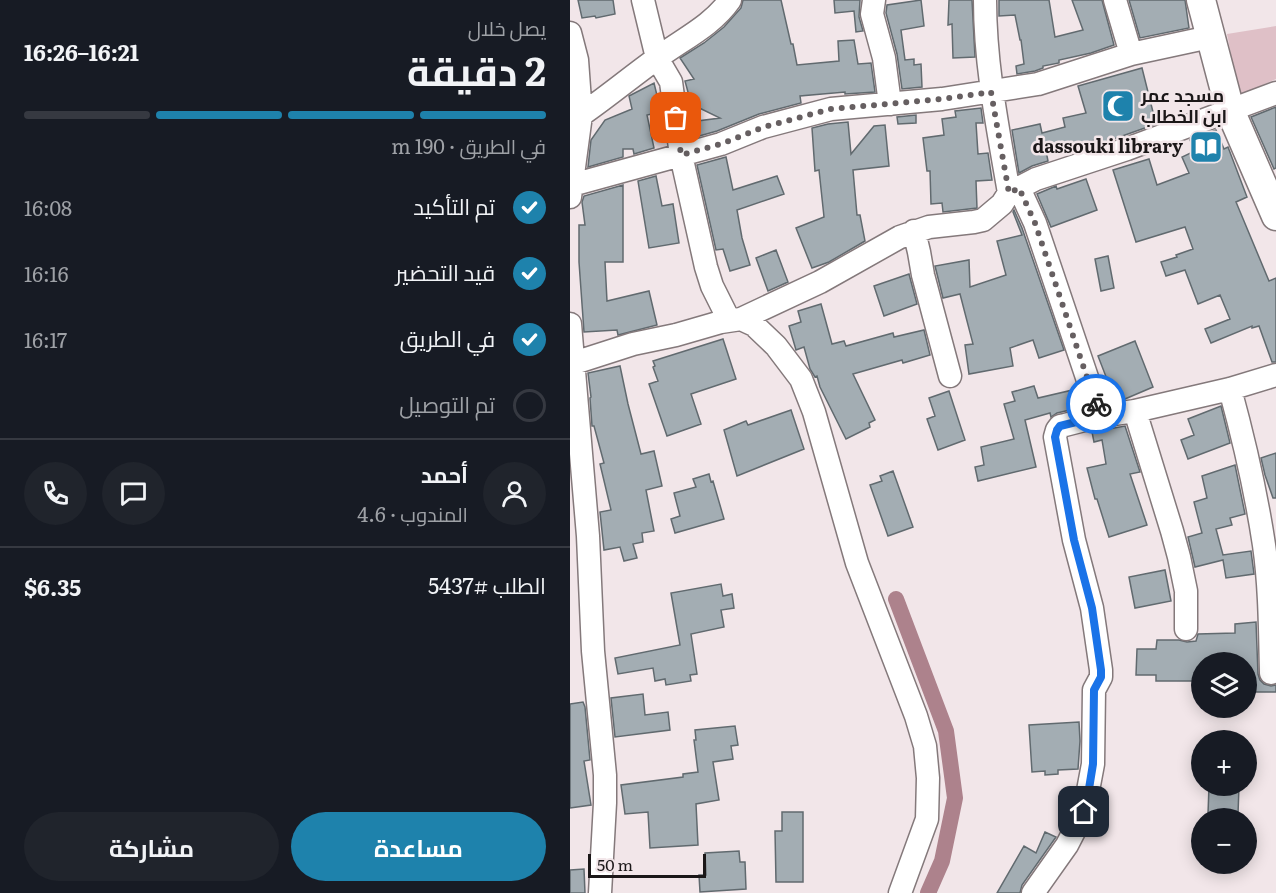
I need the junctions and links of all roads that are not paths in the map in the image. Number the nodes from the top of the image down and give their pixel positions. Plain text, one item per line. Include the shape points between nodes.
1 (643, 0) edge
2 (730, 0) edge
3 (874, 0) edge
4 (985, 0) edge
5 (1115, 0) edge
6 (1201, 0) edge
7 (570, 33) edge
8 (1210, 36) junction
9 (1131, 54) junction
10 (657, 58) junction
11 (991, 92) junction
12 (1276, 93) edge
13 (890, 104) junction
14 (1230, 110) junction
15 (576, 117) edge
16 (681, 155) junction
17 (1014, 190) junction
18 (571, 192) edge
19 (1276, 216) edge
20 (914, 231) junction
21 (735, 320) junction
22 (570, 324) edge
23 (574, 363) junction
24 (1276, 375) edge
25 (950, 376) dead end
26 (1230, 389) junction
27 (1135, 411) junction
28 (1100, 416) junction
29 (579, 537) edge
30 (1186, 629) dead end
31 (1271, 673) dead end
32 (600, 893) edge
33 (900, 893) edge
34 (1034, 893) edge

1 - 10 street
2 - 10 street via 706,24
3 - 13 street via 872,14 884,58
4 - 11 street
5 - 9 street
6 - 8 main road
7 - 15 street via 577,60
8 - 9 street
8 - 14 main road
9 - 11 street via 1038,84
10 - 15 street
10 - 16 street via 671,82
11 - 13 street
11 - 17 street
12 - 14 street
13 - 16 street via 831,109
14 - 17 street
14 - 19 main road
15 - 18 street
16 - 18 street
16 - 21 street via 712,286
17 - 20 street via 983,220
17 - 28 street via 1035,223
20 - 21 street via 820,282
20 - 25 street
21 - 23 street via 633,344
21 - 33 street via 754,325 776,346 808,393 857,563 925,746 927,819
22 - 23 street
23 - 29 street
24 - 26 street
26 - 27 street
26 - 31 street via 1264,545
27 - 28 street
27 - 30 street via 1179,557 1186,591
28 - 34 street via 1060,426 1055,437 1074,540 1092,608 1101,677 1094,690 1093,764 1084,812
29 - 32 street via 605,775

